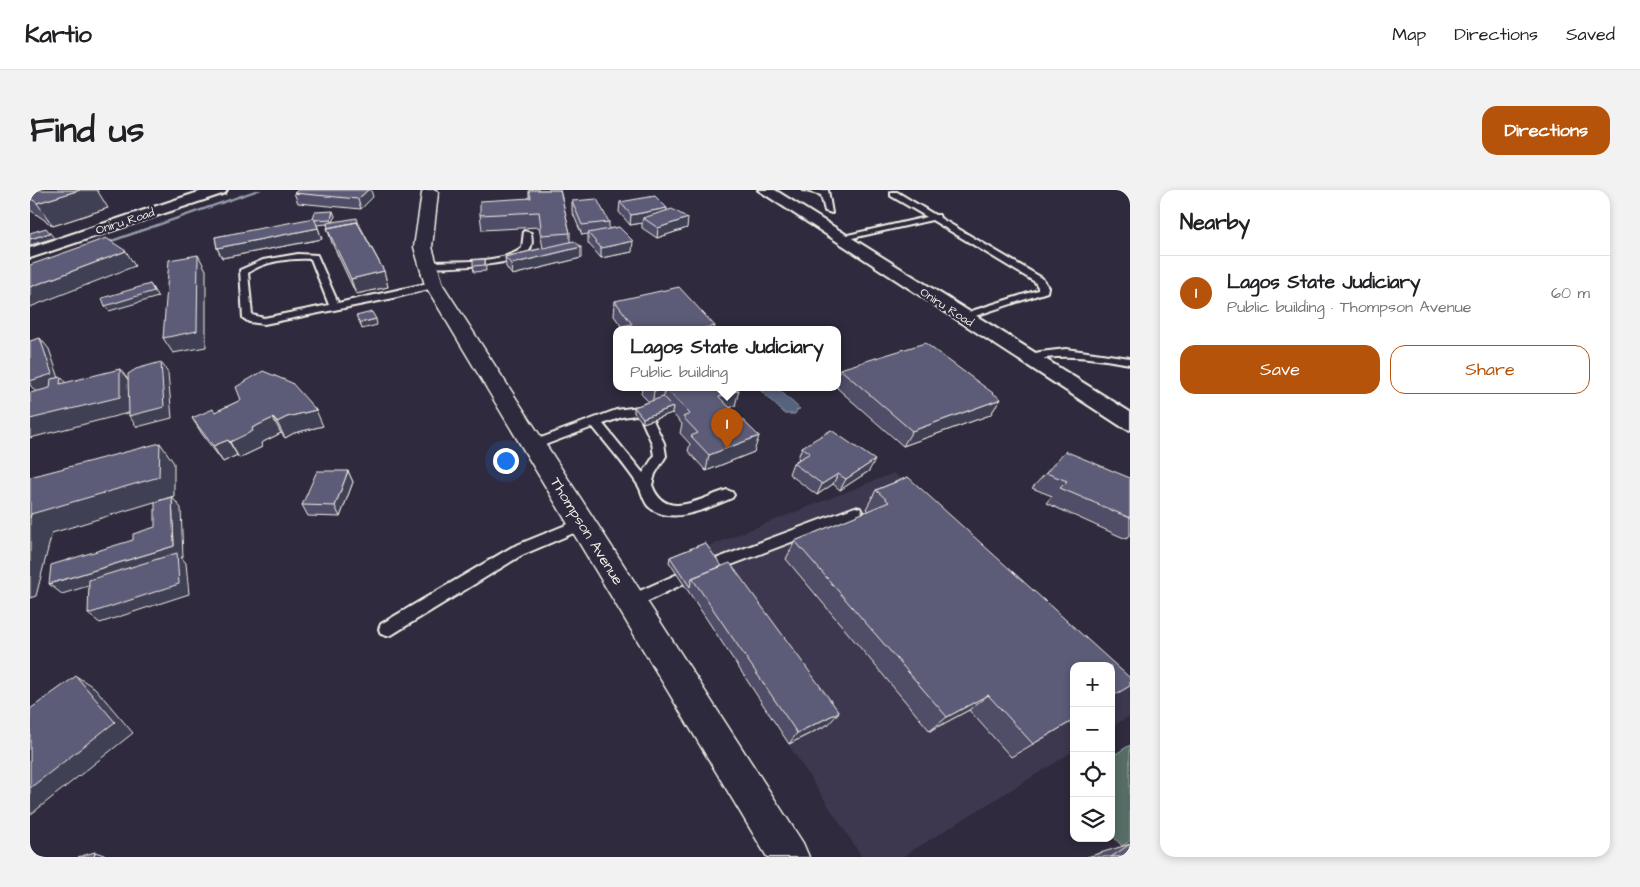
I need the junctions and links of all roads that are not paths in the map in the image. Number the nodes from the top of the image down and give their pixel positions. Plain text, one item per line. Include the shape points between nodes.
1 (220, 190) edge
2 (767, 190) edge
3 (807, 190) edge
4 (433, 192) edge
5 (825, 192) edge
6 (894, 194) dead end
7 (829, 211) dead end
8 (936, 218) junction
9 (528, 233) dead end
10 (842, 239) junction
11 (33, 247) edge
12 (430, 275) junction
13 (335, 307) junction
14 (963, 317) junction
15 (1028, 358) junction
16 (1130, 361) edge
17 (1128, 418) edge
18 (596, 423) junction
19 (534, 445) junction
20 (645, 484) junction
21 (727, 495) dead end
22 (855, 512) dead end
23 (583, 523) junction
24 (715, 565) edge
25 (680, 579) edge
26 (631, 602) junction
27 (387, 630) dead end
28 (790, 857) edge

1 - 11 street, Oniru Road
2 - 10 street, Oniru Road
3 - 5 lane
4 - 12 street, Thompson Avenue via 423,247
5 - 7 lane
6 - 8 lane
8 - 10 lane
8 - 14 lane via 1039,280 1043,287 1042,292
9 - 12 lane via 528,245 524,251 512,257
10 - 14 street, Oniru Road
12 - 13 lane
12 - 19 street, Thompson Avenue
13 - 13 lane via 314,257 271,261 243,272 247,316 253,320 264,321
14 - 15 street, Oniru Road
15 - 16 lane via 1066,352
15 - 17 street, Oniru Road
18 - 19 lane
18 - 20 lane
18 - 20 lane via 620,413 644,416 658,443 660,456
19 - 23 street, Thompson Avenue
20 - 21 lane via 653,502 669,510 688,509
22 - 24 lane
23 - 26 street, Thompson Avenue
23 - 27 lane via 517,551
25 - 26 lane
26 - 28 street, Thompson Avenue

